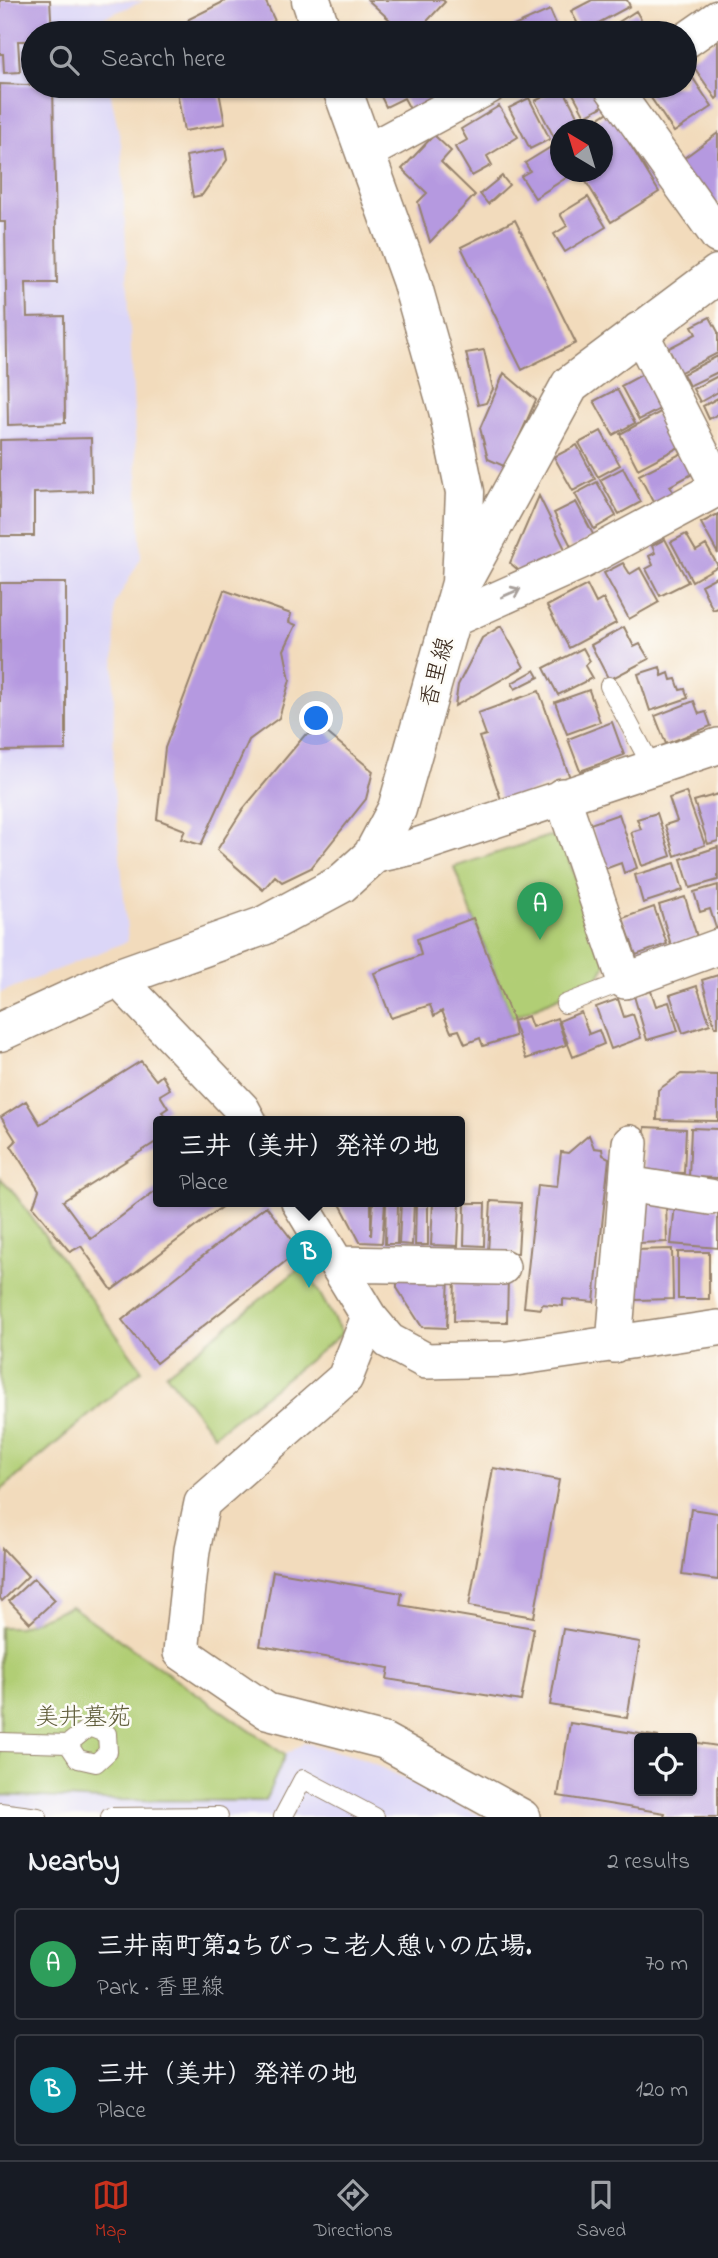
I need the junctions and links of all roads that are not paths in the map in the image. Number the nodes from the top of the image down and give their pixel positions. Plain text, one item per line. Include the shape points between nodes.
1 (311, 0) edge
2 (718, 18) edge
3 (318, 21) edge
4 (697, 33) edge
5 (345, 98) edge
6 (467, 98) edge
7 (623, 98) edge
8 (365, 153) junction
9 (718, 236) edge
10 (718, 274) edge
11 (639, 330) junction
12 (718, 487) edge
13 (461, 583) junction
14 (449, 621) junction
15 (609, 686) dead end
16 (718, 746) edge
17 (652, 767) junction
18 (562, 796) junction
19 (372, 856) junction
20 (718, 947) edge
21 (117, 978) junction
22 (625, 981) junction
23 (565, 1004) dead end
24 (0, 1032) edge
25 (246, 1116) edge
26 (630, 1143) dead end
27 (627, 1184) junction
28 (710, 1197) dead end
29 (302, 1207) edge
30 (337, 1264) junction
31 (502, 1267) dead end
32 (369, 1317) junction
33 (718, 1328) edge
34 (614, 1345) junction
35 (0, 1742) edge
36 (68, 1744) dead end
37 (0, 1812) edge
38 (368, 1815) edge
39 (219, 1816) edge
40 (38, 1817) edge
41 (110, 1817) edge
42 (283, 1817) edge
43 (522, 1817) edge

1 - 3 street
2 - 4 street
5 - 8 street, 香里線
6 - 8 street
7 - 9 street
8 - 13 street, 香里線 via 411,280 448,410 465,492
10 - 11 street
11 - 12 street
11 - 13 street via 570,385
14 -> 12 street via 578,563
13 - 14 street, 香里線
14 - 19 street, 香里線 via 397,808
15 - 17 lane
16 - 17 street
17 - 18 street
18 - 19 street via 413,847
18 - 22 street
19 - 21 street, 香里線 via 341,884 264,926
20 - 22 street
21 - 24 street, 香里線
21 - 25 street
22 - 23 lane
26 - 27 street
27 - 28 street
27 - 34 street
29 - 30 street
30 - 31 street
30 - 32 street
32 - 34 street via 390,1341 426,1361 508,1359
32 - 43 street via 345,1378 202,1503 181,1652 267,1711 384,1741
33 - 34 street
35 - 36 lane
37 - 40 lane
38 - 42 lane via 303,1779
39 - 41 lane

